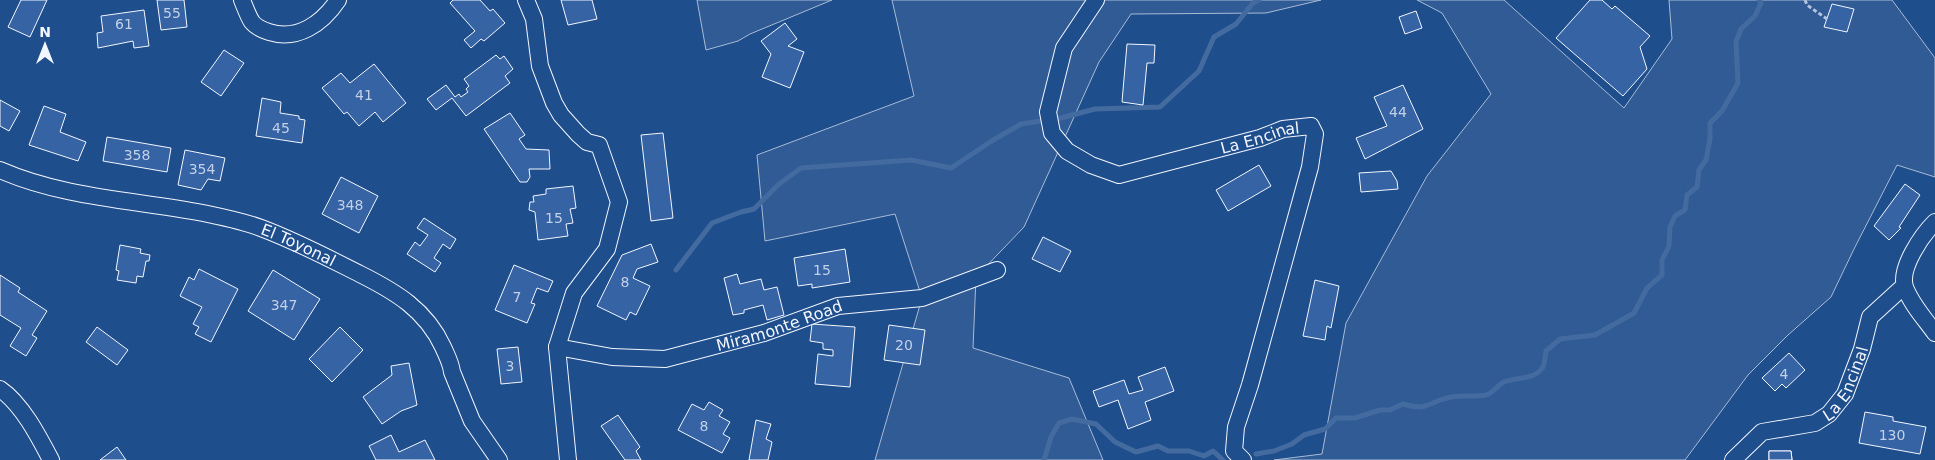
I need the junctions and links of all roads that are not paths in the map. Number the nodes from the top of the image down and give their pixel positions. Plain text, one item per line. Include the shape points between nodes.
1 (242, 0) edge
2 (338, 0) edge
3 (526, 0) edge
4 (1096, 0) edge
5 (0, 170) edge
6 (1935, 222) edge
7 (998, 270) dead end
8 (1904, 286) junction
9 (1935, 333) edge
10 (557, 347) junction
11 (0, 389) edge
12 (50, 460) edge
13 (499, 460) edge
14 (568, 460) edge
15 (1243, 460) edge
16 (1733, 460) edge

1 - 2 street via 252,22 260,29 282,36 300,33 324,18
3 - 10 street via 534,19 540,66 554,103 578,134 587,142 599,145 619,202 607,249 574,293
4 - 15 street, La Encinal via 1064,48 1048,112 1052,133 1067,151 1091,166 1119,175 1283,129 1311,126 1315,134 1310,167 1236,427 1234,452
5 - 13 street, El Toyonal via 54,189 203,213 259,227 381,285 417,308 436,332 472,421
6 - 8 street via 1923,234 1909,258
7 - 10 street, Miramonte Road via 922,298 838,306 764,333 665,358 612,357
8 - 9 street
8 - 16 street, La Encinal via 1870,318 1845,394 1829,414 1815,423 1762,432
10 - 14 street
11 - 12 street via 16,403

